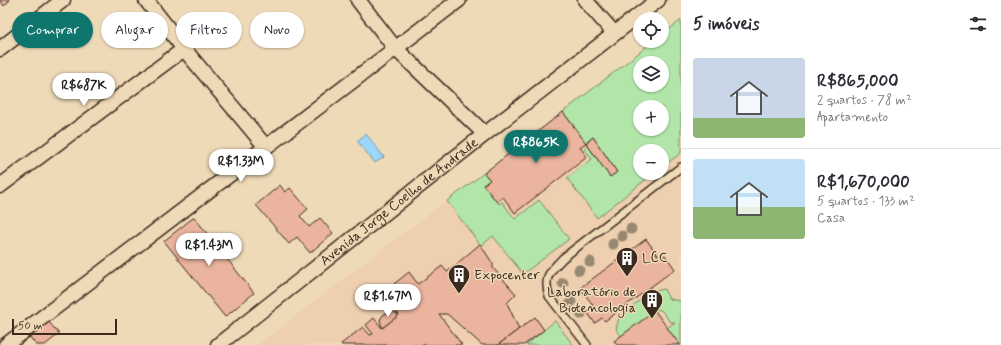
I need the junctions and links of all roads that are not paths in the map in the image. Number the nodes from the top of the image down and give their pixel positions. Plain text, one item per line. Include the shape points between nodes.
1 (63, 0) edge
2 (146, 0) edge
3 (358, 0) edge
4 (459, 0) edge
5 (585, 0) edge
6 (658, 0) edge
7 (614, 33) junction
8 (395, 48) junction
9 (0, 49) edge
10 (184, 49) junction
11 (485, 134) junction
12 (266, 147) junction
13 (681, 167) edge
14 (0, 186) edge
15 (6, 345) edge
16 (218, 345) edge
17 (587, 345) edge

1 - 9 street
2 - 10 street
3 - 8 street
4 - 8 street
5 - 7 street
6 - 7 street, Avenida Jorge Coelho de Andrade
7 - 11 street, Avenida Jorge Coelho de Andrade
8 - 11 street
8 - 12 street
10 - 12 street
10 - 14 street
11 - 16 street, Avenida Jorge Coelho de Andrade
12 - 15 street
13 - 17 lane via 563,258 547,277 546,288 549,296

